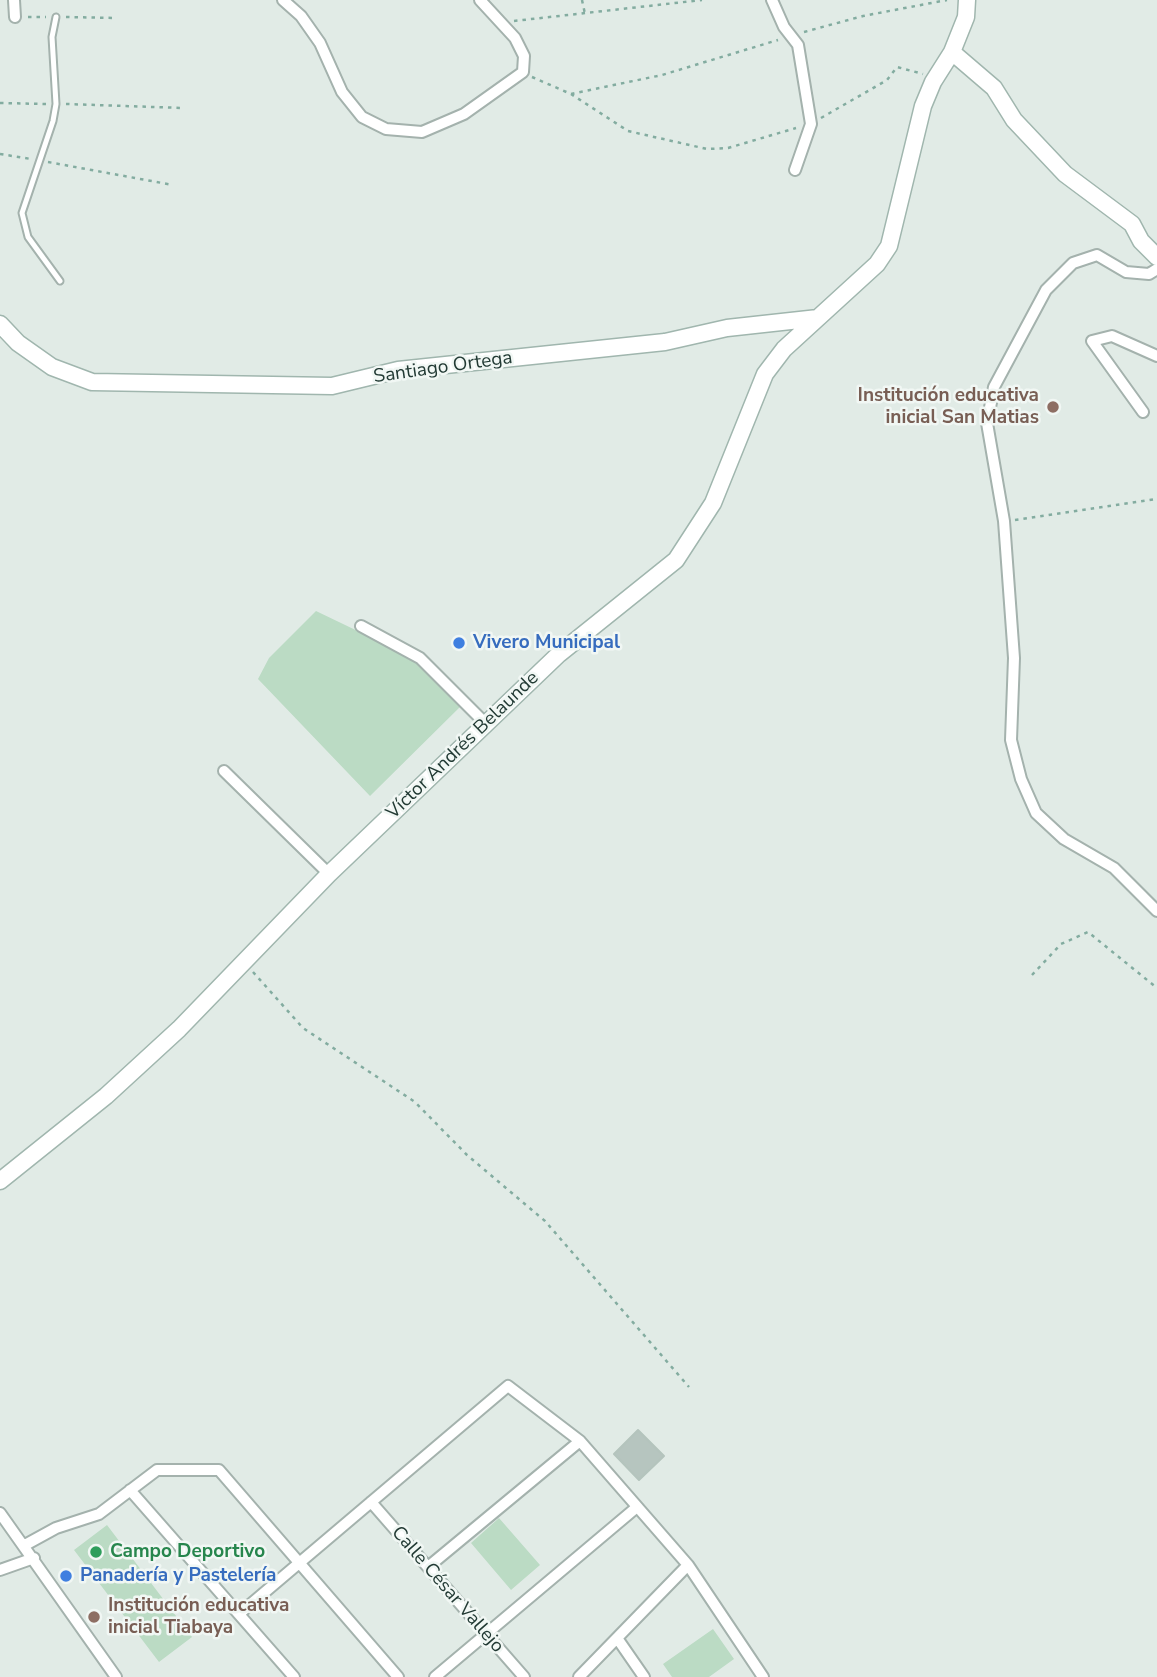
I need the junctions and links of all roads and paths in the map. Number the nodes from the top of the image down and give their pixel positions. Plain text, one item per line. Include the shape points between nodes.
1 (14, 0) edge
2 (283, 0) edge
3 (480, 0) edge
4 (582, 0) edge
5 (702, 0) edge
6 (772, 0) edge
7 (947, 0) edge
8 (967, 0) edge
9 (585, 14) junction
10 (15, 17) dead end
11 (56, 18) dead end
12 (500, 22) junction
13 (792, 36) junction
14 (952, 52) junction
15 (523, 72) junction
16 (933, 82) junction
17 (571, 94) junction
18 (0, 103) edge
19 (56, 104) junction
20 (183, 107) dead end
21 (811, 124) junction
22 (0, 154) edge
23 (40, 161) junction
24 (795, 170) dead end
25 (173, 185) dead end
26 (1157, 257) edge
27 (1157, 269) edge
28 (60, 281) dead end
29 (818, 318) junction
30 (0, 324) edge
31 (1157, 356) edge
32 (1143, 412) dead end
33 (1157, 499) edge
34 (1004, 522) junction
35 (361, 626) dead end
36 (485, 723) junction
37 (224, 771) dead end
38 (330, 874) junction
39 (1157, 911) edge
40 (244, 962) junction
41 (1032, 975) dead end
42 (1157, 988) edge
43 (0, 1181) edge
44 (690, 1387) dead end
45 (580, 1441) junction
46 (130, 1490) junction
47 (370, 1502) junction
48 (637, 1507) junction
49 (0, 1513) edge
50 (25, 1545) junction
51 (33, 1558) junction
52 (299, 1563) junction
53 (688, 1565) junction
54 (428, 1567) junction
55 (0, 1570) edge
56 (239, 1614) junction
57 (486, 1634) junction
58 (617, 1638) junction
59 (116, 1677) edge
60 (294, 1677) edge
61 (398, 1677) edge
62 (435, 1677) edge
63 (524, 1677) edge
64 (579, 1677) edge
65 (644, 1677) edge
66 (763, 1677) edge

1 - 10 street
2 - 15 street via 320,43 342,92 362,117 387,130 422,132 464,114
3 - 12 street
4 - 9 path
5 - 9 path
6 - 13 street
7 - 13 path
8 - 14 main road, Víctor Andrés Belaunde via 966,17
9 - 12 path
11 - 19 lane via 52,37
12 - 15 street via 524,56
13 - 17 path via 662,75
13 - 21 street via 802,63
14 - 16 main road, Víctor Andrés Belaunde
14 - 26 main road via 994,88 1014,120 1065,174 1132,224 1141,242
15 - 17 path
16 - 21 path via 920,71 897,67 887,80
16 - 29 main road, Víctor Andrés Belaunde via 889,246 877,264
17 - 21 path via 628,131 707,149 728,148
18 - 19 path
19 - 20 path
19 - 23 lane
21 - 24 street
22 - 23 path
23 - 25 path
23 - 28 lane via 22,213 28,237
27 - 34 street via 1149,274 1126,272 1097,255 1073,263 1046,290 994,387 987,423
29 - 30 main road, Santiago Ortega via 727,328 665,342 398,370 332,386 92,382 52,367
29 - 36 main road, Víctor Andrés Belaunde via 765,374 713,503 676,560 559,654
31 - 32 street via 1112,336 1092,341
33 - 34 path
34 - 39 street via 1014,658 1011,740 1021,779 1035,813 1064,839 1114,869
35 - 36 street via 420,658
36 - 38 main road, Víctor Andrés Belaunde
37 - 38 street
38 - 40 main road, Víctor Andrés Belaunde
40 - 43 main road, Víctor Andrés Belaunde via 106,1096
40 - 44 path via 303,1028 415,1102 467,1155 545,1221
41 - 42 path via 1062,944 1088,932
45 - 47 street via 508,1386
45 - 48 street
45 - 54 street
46 - 50 street via 100,1514 56,1528
46 - 52 street via 156,1470 219,1470
46 - 56 street
47 - 52 street
47 - 54 street, Calle César Vallejo
48 - 53 street
48 - 57 street
49 - 50 street
50 - 51 street
51 - 55 street
51 - 59 street
52 - 56 street
52 - 61 street
53 - 58 street
53 - 66 street
54 - 57 street, Calle César Vallejo
56 - 60 street
57 - 62 street
57 - 63 street, Calle César Vallejo
58 - 64 street
58 - 65 street

